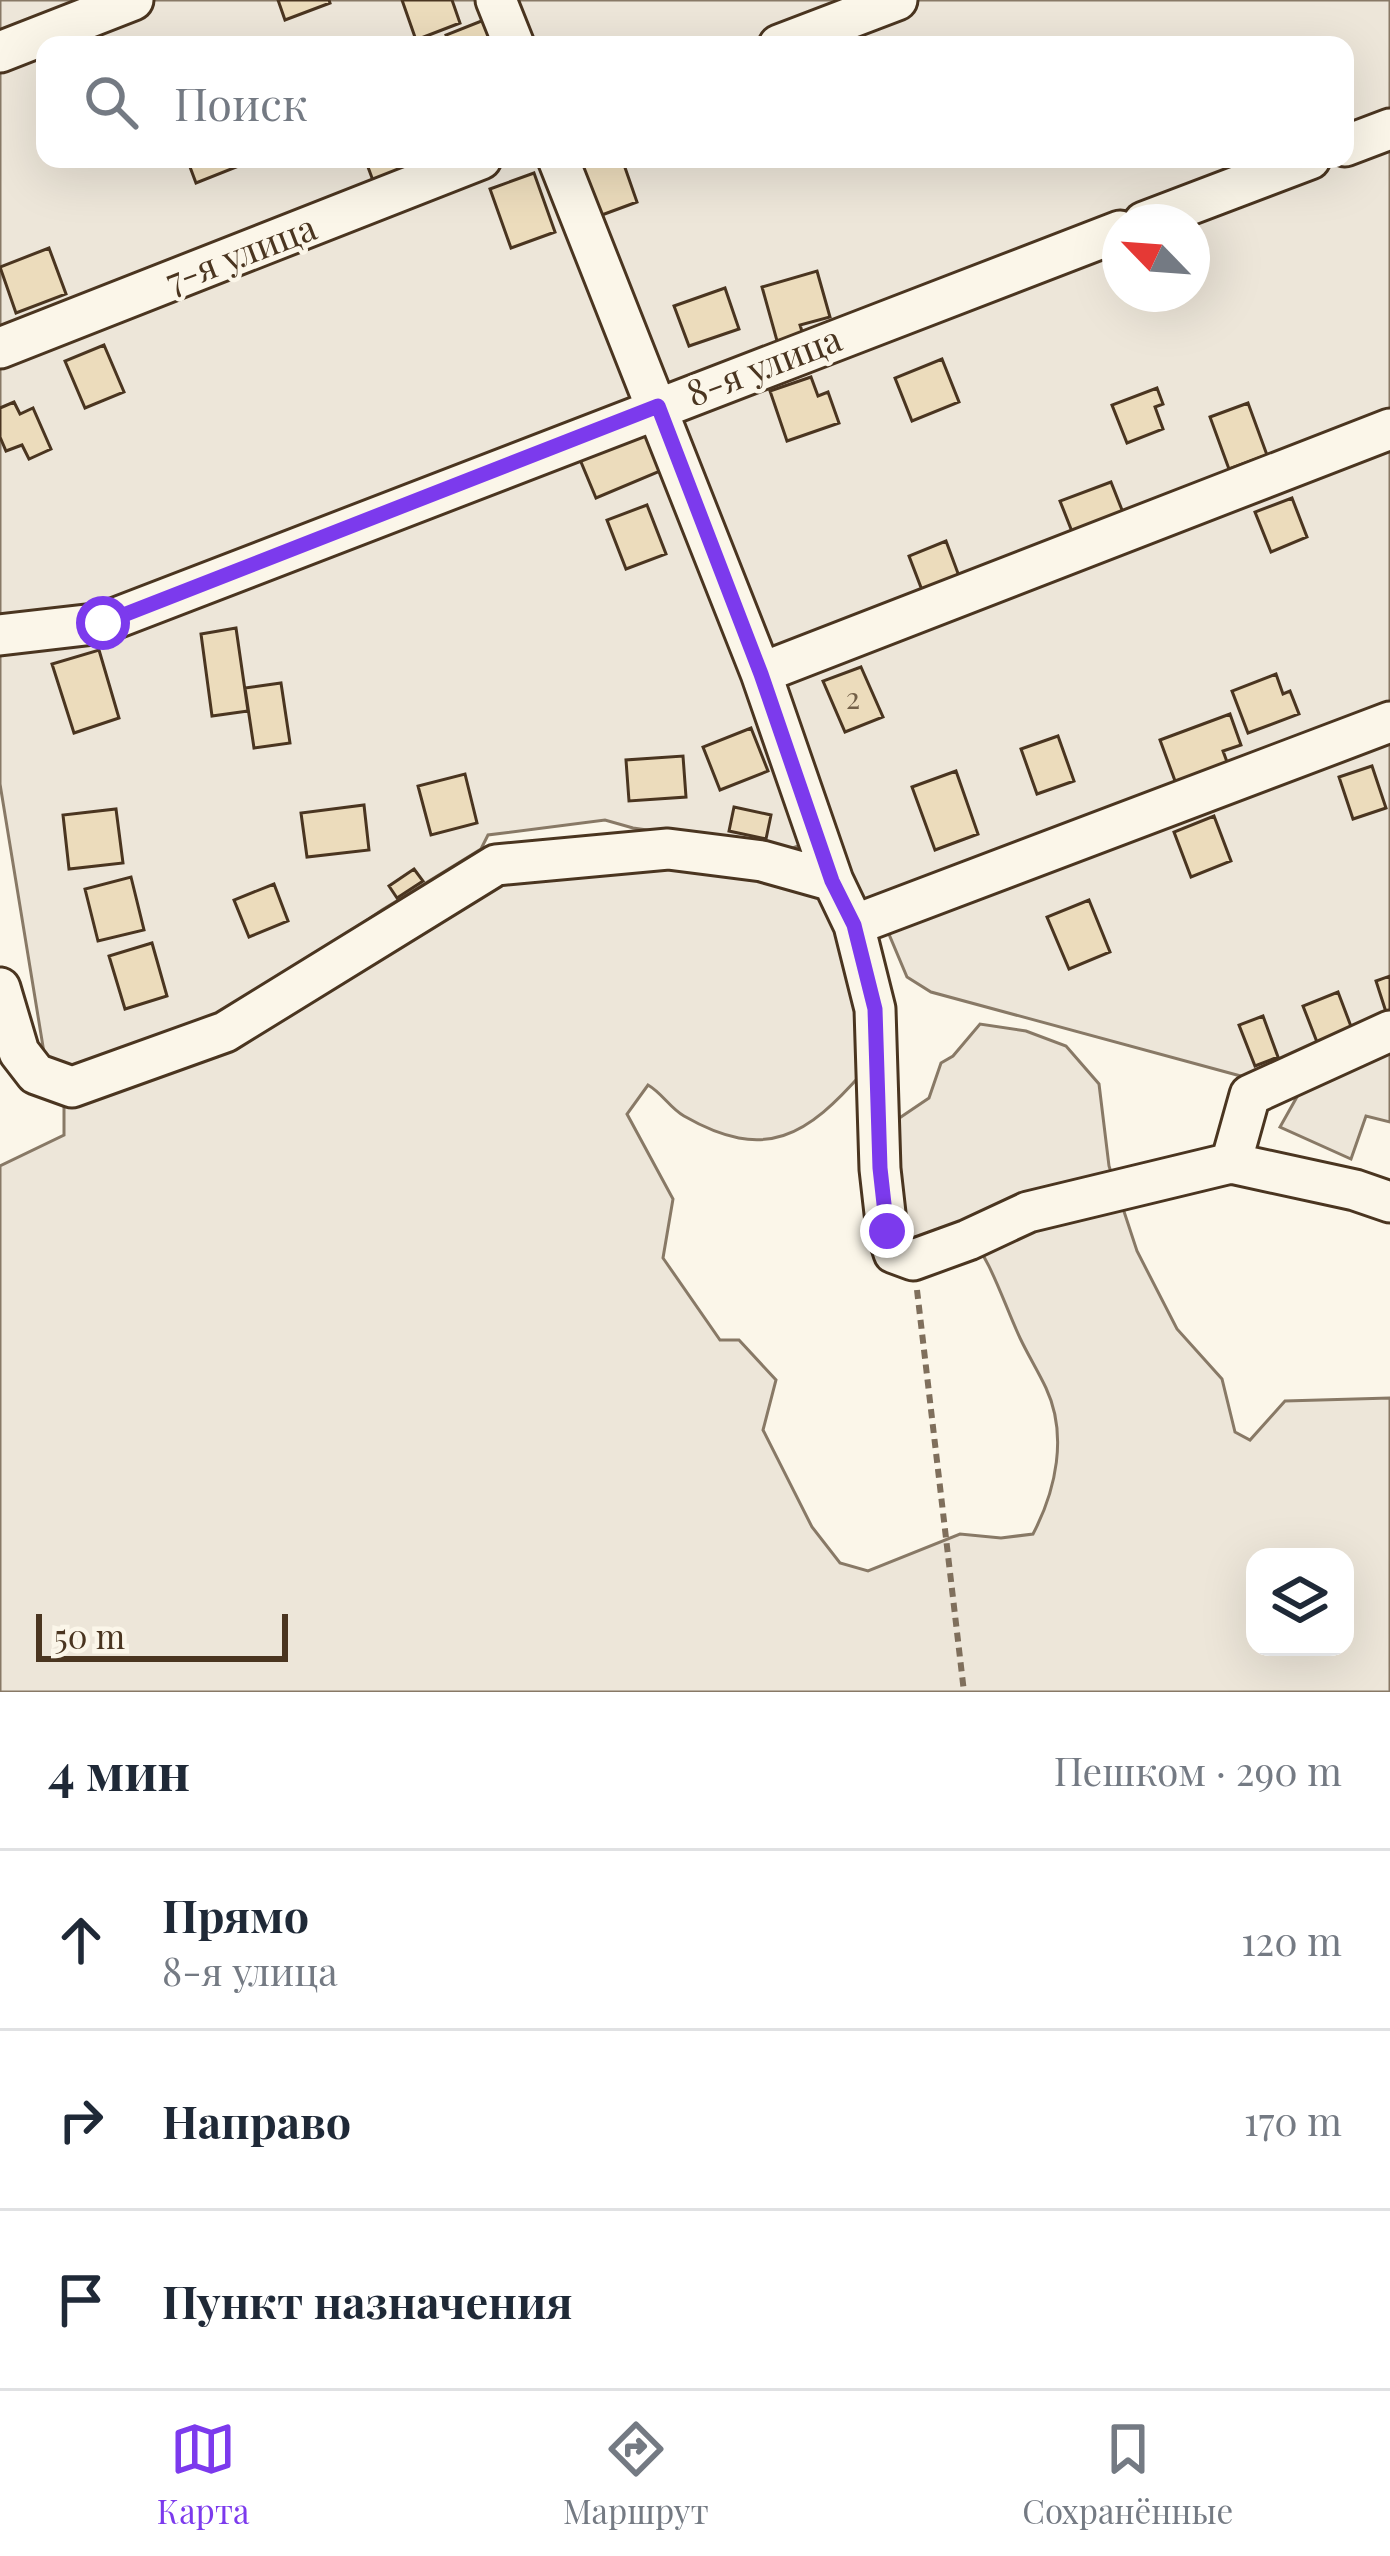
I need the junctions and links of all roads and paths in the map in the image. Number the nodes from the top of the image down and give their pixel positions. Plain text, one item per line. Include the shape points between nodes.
1 (133, 0) edge
2 (496, 0) edge
3 (897, 0) edge
4 (41, 36) edge
5 (510, 36) edge
6 (802, 36) edge
7 (36, 38) edge
8 (0, 52) edge
9 (1390, 129) edge
10 (1354, 143) edge
11 (458, 168) edge
12 (562, 168) edge
13 (1286, 168) edge
14 (1191, 204) edge
15 (1102, 238) edge
16 (0, 348) edge
17 (658, 406) junction
18 (1390, 429) edge
19 (0, 635) edge
20 (761, 674) junction
21 (1390, 722) edge
22 (832, 881) junction
23 (854, 925) junction
24 (0, 988) edge
25 (1390, 1030) edge
26 (1231, 1163) junction
27 (1390, 1202) edge
28 (913, 1260) junction
29 (964, 1692) edge

1 - 4 street
2 - 5 street
3 - 6 street
7 - 8 street
9 - 10 street
11 - 16 street, 7-я улица
12 - 17 street
13 - 14 street
15 - 17 street, 8-я улица
17 - 19 street, 8-я улица via 103,623
17 - 20 street
18 - 20 street
20 - 22 street
21 - 23 street
22 - 23 street
22 - 24 street via 762,861 668,849 496,866 225,1032 72,1087 36,1074 19,1052
23 - 28 street via 875,1009 887,1231 894,1253
25 - 26 street via 1250,1095
26 - 27 street
26 - 28 street via 1028,1212
28 - 29 path

